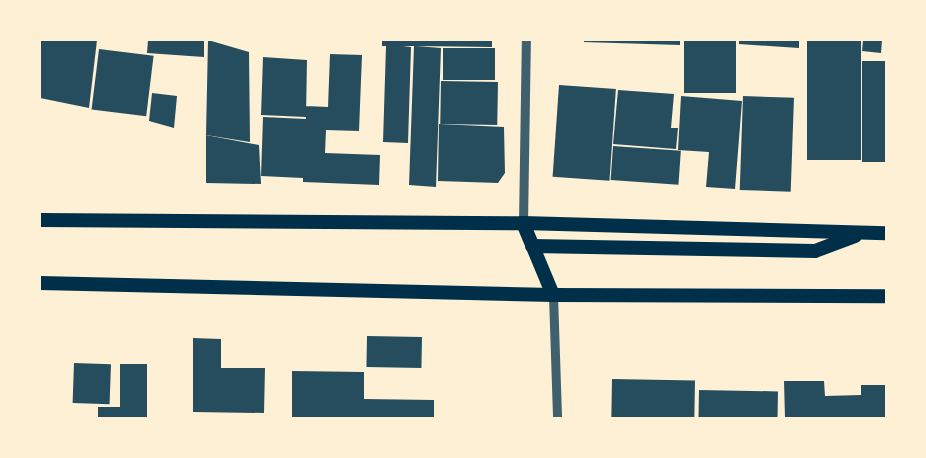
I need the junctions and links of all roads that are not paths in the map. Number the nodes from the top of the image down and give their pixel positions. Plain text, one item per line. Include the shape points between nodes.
1 (526, 40) edge
2 (40, 220) edge
3 (523, 223) junction
4 (863, 233) junction
5 (886, 233) edge
6 (532, 246) junction
7 (40, 284) edge
8 (553, 295) junction
9 (886, 296) edge
10 (557, 418) edge

1 - 3 street
2 - 3 highway
3 - 4 highway
3 - 6 highway
4 - 5 highway
4 - 6 highway via 815,252
6 - 8 highway
7 - 8 highway
8 - 9 highway
8 - 10 street

